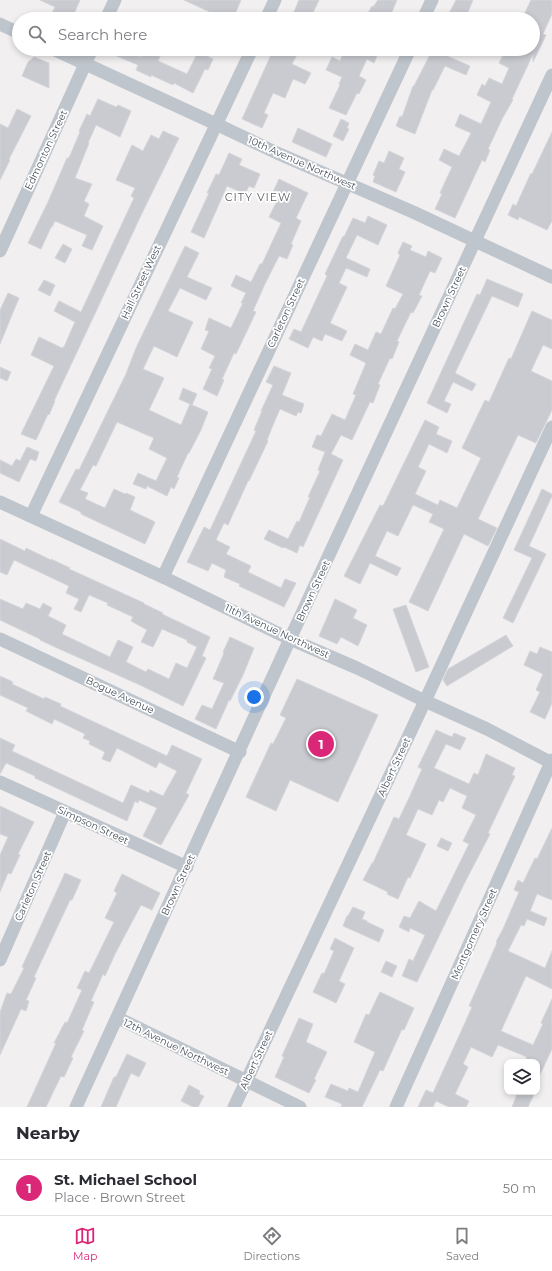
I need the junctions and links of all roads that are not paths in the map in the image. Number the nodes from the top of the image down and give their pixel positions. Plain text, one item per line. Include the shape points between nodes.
1 (115, 0) edge
2 (275, 0) edge
3 (432, 0) edge
4 (109, 12) edge
5 (269, 12) edge
6 (426, 12) edge
7 (0, 24) edge
8 (12, 30) edge
9 (68, 56) edge
10 (89, 56) edge
11 (249, 56) edge
12 (407, 56) edge
13 (86, 64) junction
14 (552, 75) edge
15 (216, 124) junction
16 (347, 184) junction
17 (474, 242) junction
18 (0, 251) edge
19 (552, 277) edge
20 (552, 427) edge
21 (0, 502) edge
22 (31, 516) junction
23 (163, 577) junction
24 (0, 639) edge
25 (290, 639) junction
26 (425, 701) junction
27 (240, 752) junction
28 (552, 762) edge
29 (0, 782) edge
30 (65, 812) junction
31 (187, 867) junction
32 (0, 960) edge
33 (118, 1018) junction
34 (247, 1081) junction
35 (76, 1107) edge
36 (234, 1107) edge
37 (300, 1107) edge
38 (396, 1107) edge

1 - 4 street
2 - 5 street
3 - 6 street
7 - 8 street
9 - 13 street, 10th Avenue Northwest
10 - 13 street, Edmonton Street
11 - 15 street, Hall Street West
12 - 16 street, Carleton Street
13 - 15 street, 10th Avenue Northwest
13 - 18 street, Edmonton Street
14 - 17 street, Brown Street
15 - 16 street, 10th Avenue Northwest
15 - 22 street, Hall Street West
16 - 17 street, 10th Avenue Northwest
16 - 23 street, Carleton Street
17 - 19 street, 10th Avenue Northwest
17 - 25 street, Brown Street
20 - 26 street, Albert Street
21 - 22 street, 11th Avenue Northwest
22 - 23 street, 11th Avenue Northwest
23 - 25 street, 11th Avenue Northwest
24 - 27 street, Bogue Avenue
25 - 26 street, 11th Avenue Northwest via 358,668
25 - 27 street, Brown Street
26 - 28 street, 11th Avenue Northwest
26 - 34 street, Albert Street
27 - 31 street, Brown Street
28 - 38 street, Montgomery Street
29 - 30 street, Simpson Street
30 - 31 street, Simpson Street
30 - 32 street, Carleton Street
31 - 33 street, Brown Street
33 - 34 street, 12th Avenue Northwest
33 - 35 street, Brown Street
34 - 36 street, Albert Street
34 - 37 street, 12th Avenue Northwest

